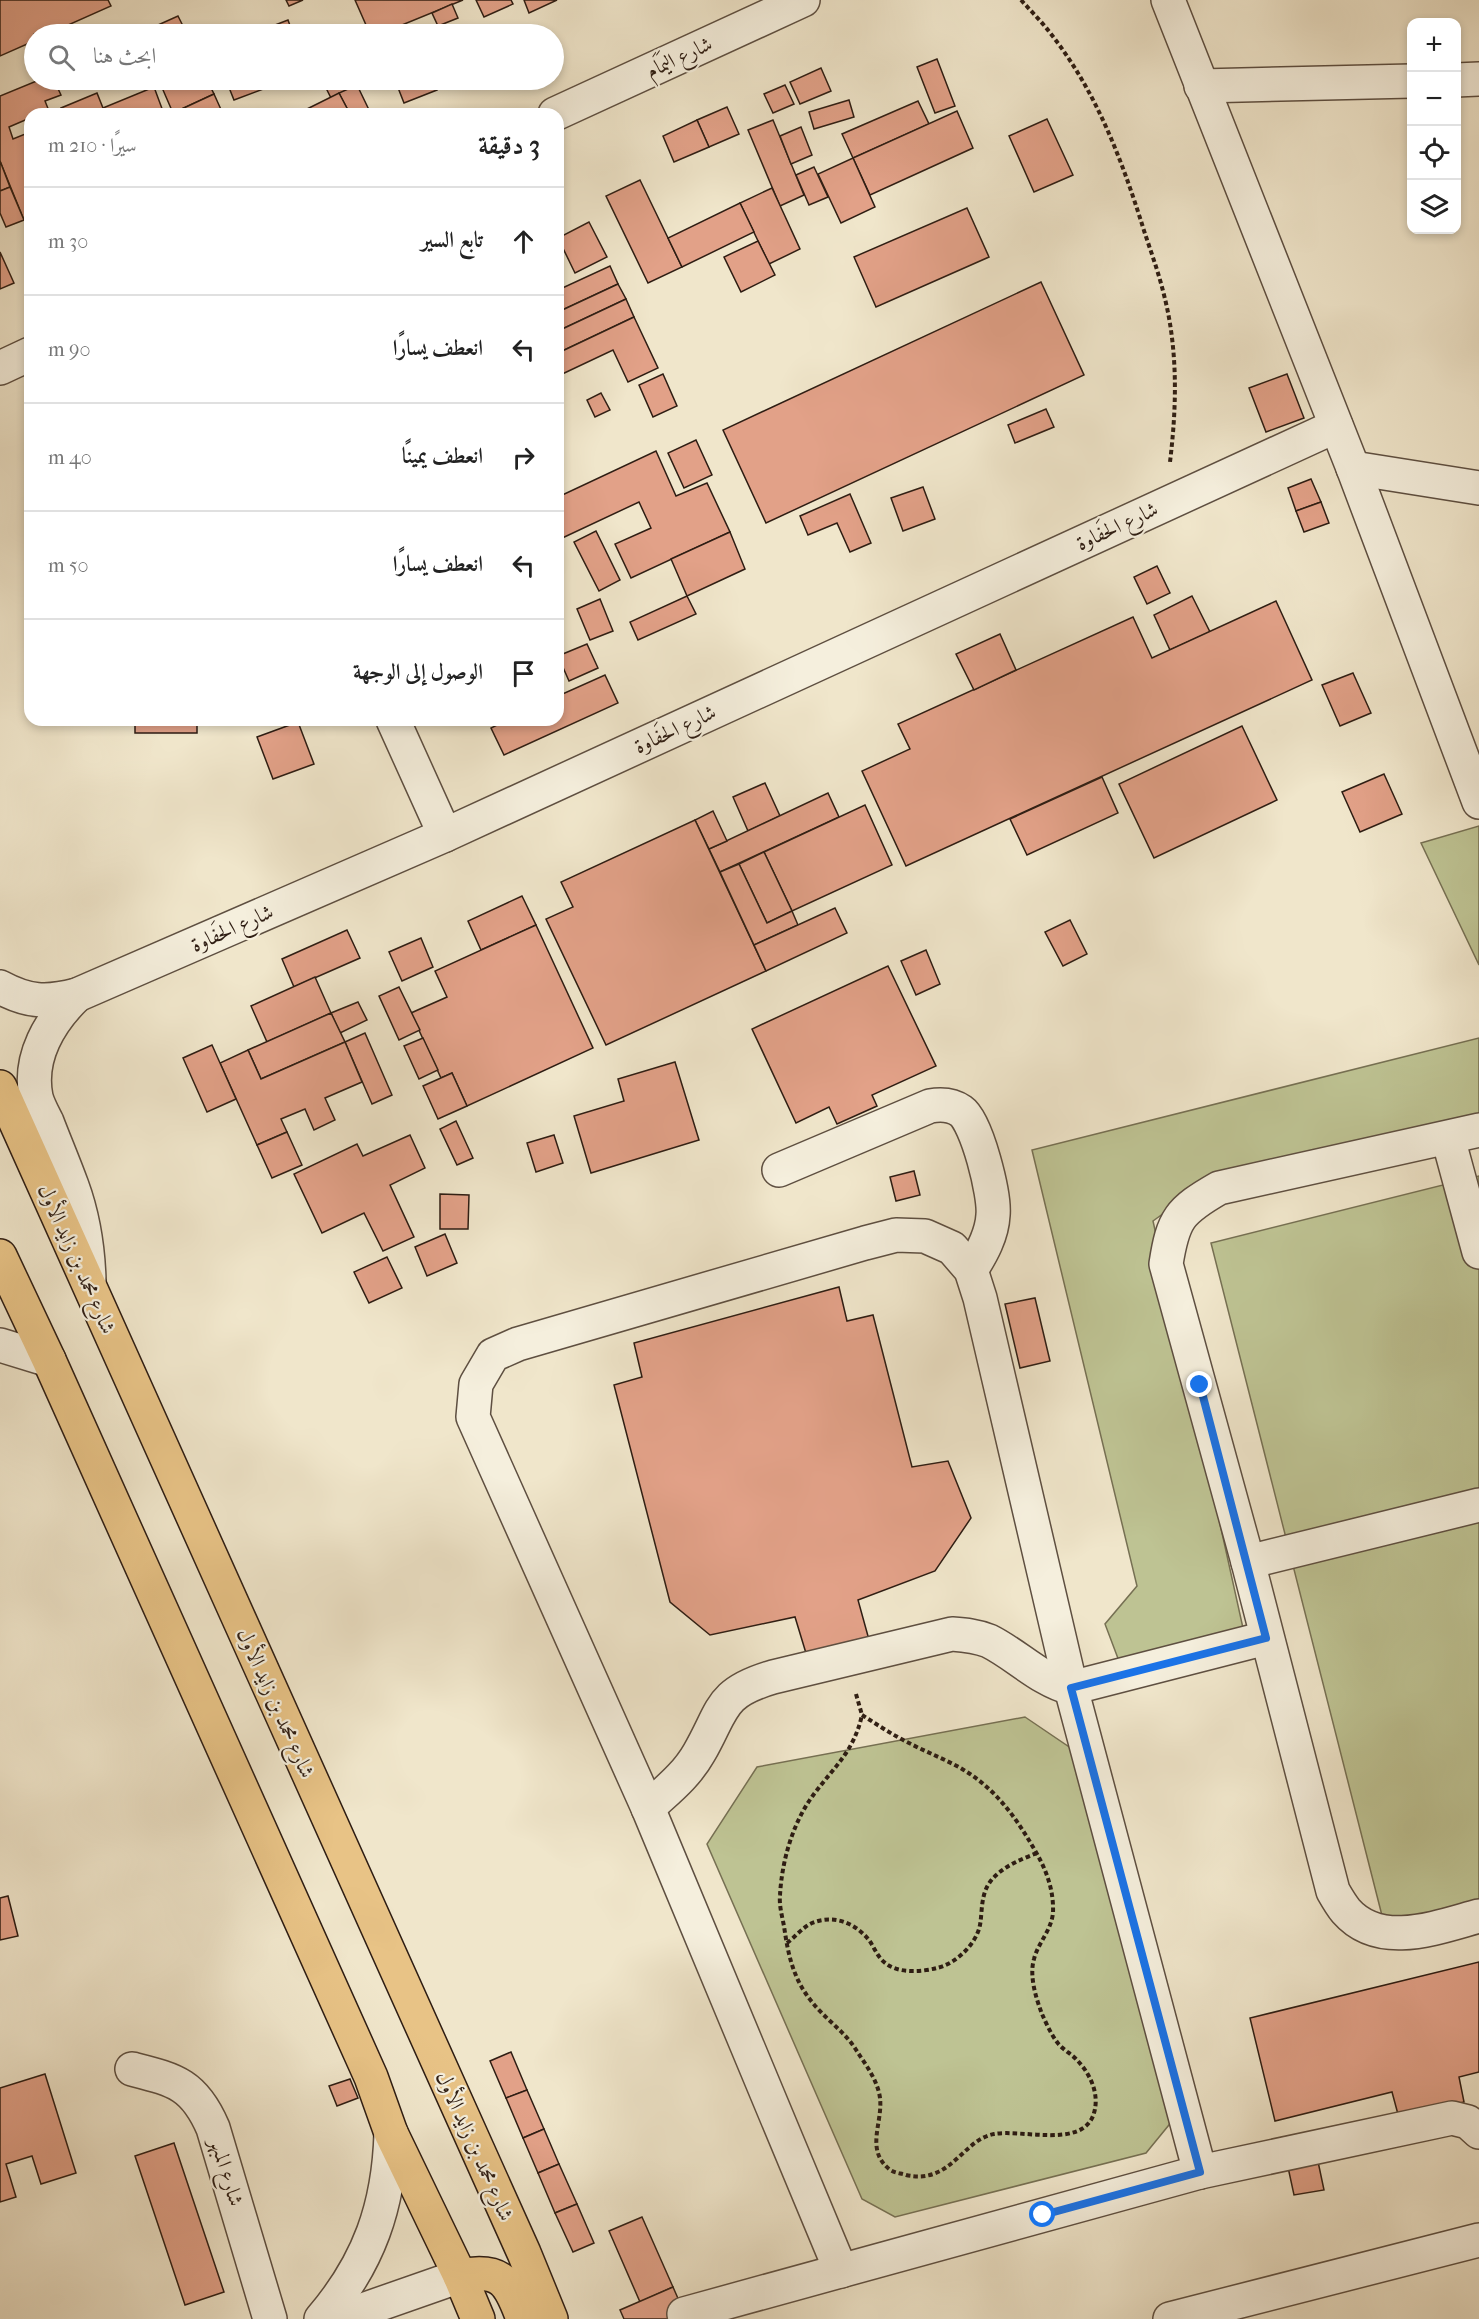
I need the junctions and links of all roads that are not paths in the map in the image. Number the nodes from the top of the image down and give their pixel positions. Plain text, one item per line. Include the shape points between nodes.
1 (804, 0) edge
2 (1168, 0) edge
3 (1479, 79) edge
4 (1461, 80) edge
5 (1407, 81) edge
6 (1202, 87) junction
7 (564, 110) edge
8 (24, 357) edge
9 (0, 368) edge
10 (1336, 426) junction
11 (1353, 468) junction
12 (1479, 488) edge
13 (396, 726) edge
14 (1479, 802) edge
15 (446, 835) junction
16 (0, 987) edge
17 (77, 995) junction
18 (0, 1087) edge
19 (1479, 1130) edge
20 (1448, 1138) junction
21 (779, 1170) dead end
22 (1479, 1252) edge
23 (0, 1256) edge
24 (971, 1270) junction
25 (90, 1288) junction
26 (0, 1345) edge
27 (49, 1360) junction
28 (1479, 1505) edge
29 (1248, 1563) junction
30 (1266, 1638) junction
31 (1071, 1688) junction
32 (648, 1808) junction
33 (1479, 1916) edge
34 (132, 2069) dead end
35 (1479, 2132) edge
36 (391, 2133) junction
37 (1200, 2172) junction
38 (1479, 2240) edge
39 (841, 2271) junction
40 (460, 2276) junction
41 (684, 2314) dead end
42 (270, 2319) edge
43 (321, 2319) edge
44 (337, 2319) edge
45 (478, 2319) edge
46 (523, 2319) edge
47 (551, 2319) edge
48 (1170, 2319) edge

1 - 7 street, شارع اليَمَام
2 - 6 street
3 - 4 street
5 - 6 street
6 - 10 street
8 - 9 street
10 - 11 street
10 - 15 street, شارع الحَفاوة
11 - 12 street
11 - 14 street
13 - 15 street
15 - 17 street, شارع الحَفاوة
16 - 17 street, شارع الحَفاوة via 25,999 51,1002
17 - 25 street, شارع الحَفاوة via 59,1012 44,1037 36,1066 36,1096 73,1187 88,1254
18 - 25 main road, شارع محمد بن زايد الأول
19 - 20 street
20 - 22 street
20 - 29 street via 1219,1188 1190,1204 1171,1232 1166,1264
21 - 24 street via 930,1106 943,1104 962,1111 974,1128 993,1196 990,1233
23 - 27 main road
24 - 31 street
24 - 32 street via 952,1248 925,1236 896,1235 518,1344 493,1355 476,1384 473,1417
25 - 47 main road, شارع محمد بن زايد الأول
26 - 27 street
27 - 36 main road via 371,2077
28 - 29 street
29 - 30 street
30 - 31 street
30 - 33 street via 1325,1867 1333,1891 1347,1912 1368,1927 1393,1934 1419,1932
31 - 32 street via 1046,1678 989,1641 952,1634 748,1684 727,1701 699,1754 680,1779
31 - 37 street
32 - 39 street
34 - 42 street, شارع المبهر via 168,2079 188,2090 204,2107
35 - 37 street via 1468,2122 1452,2118
36 - 40 main road
36 - 43 street via 390,2168 372,2238 357,2270
37 - 39 street
38 - 48 street
39 - 41 street
40 - 44 street
40 - 45 main road
40 - 46 main road via 488,2272 503,2279

